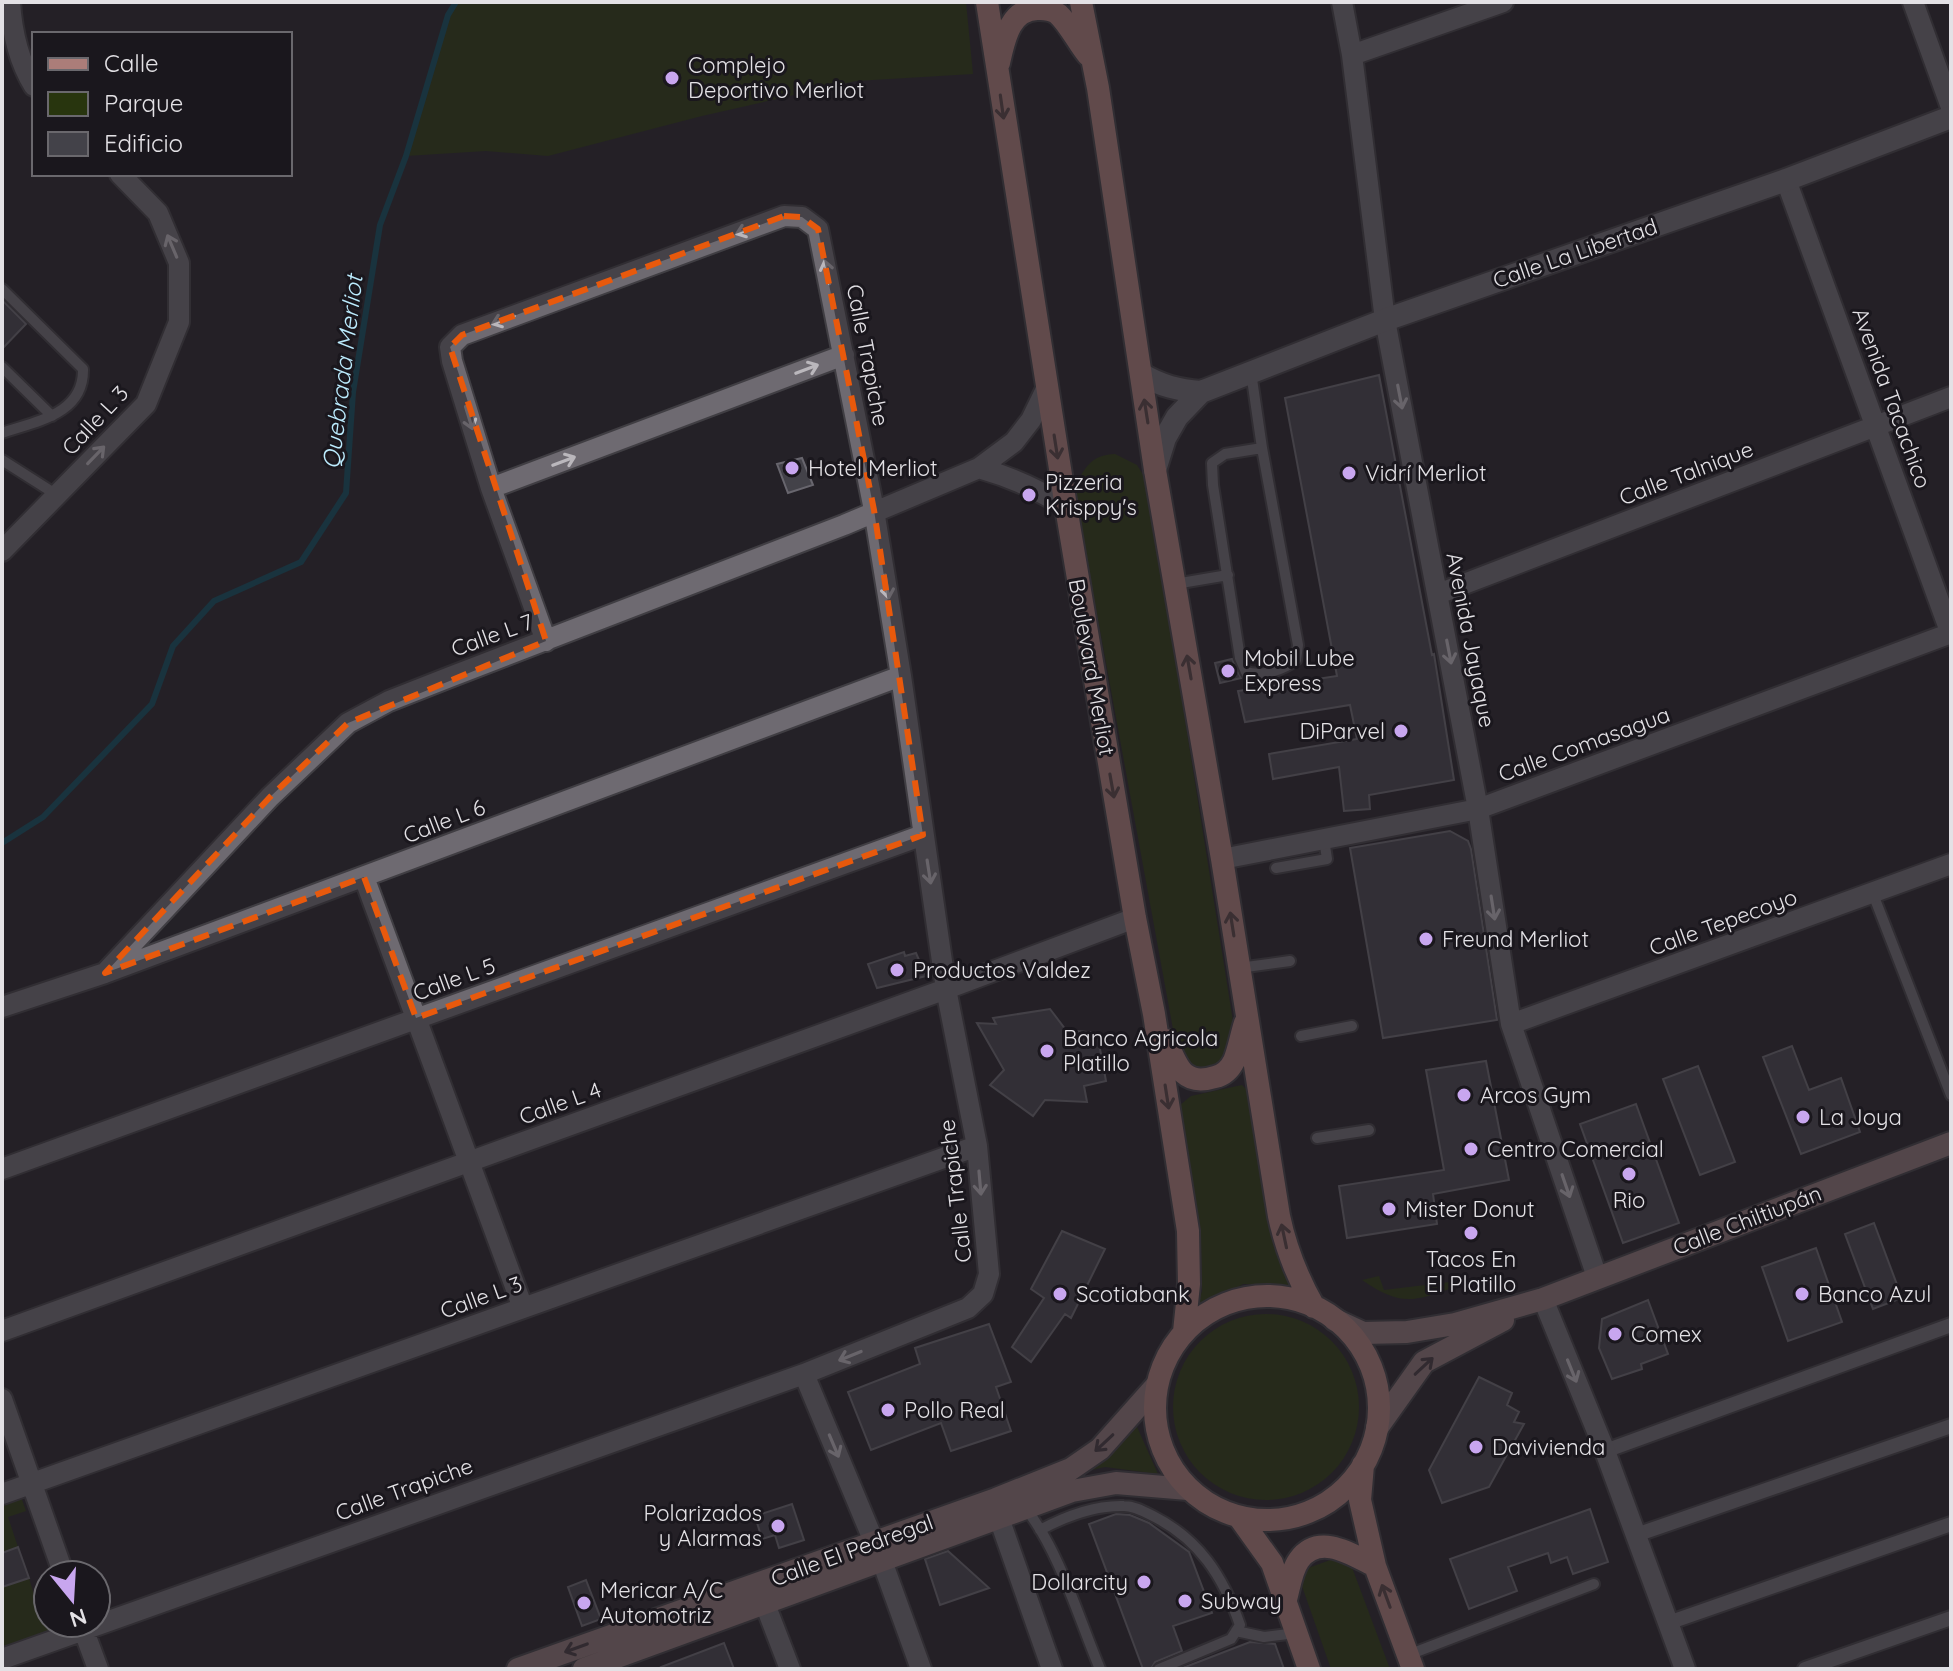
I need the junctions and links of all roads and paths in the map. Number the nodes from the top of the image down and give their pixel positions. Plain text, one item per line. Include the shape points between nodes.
1 (987, 2) edge
2 (1081, 2) edge
3 (1342, 2) edge
4 (1503, 2) edge
5 (1913, 2) edge
6 (6, 3) edge
7 (1352, 55) junction
8 (1091, 59) junction
9 (997, 73) junction
10 (32, 82) edge
11 (1951, 107) edge
12 (1951, 117) edge
13 (122, 176) edge
14 (1786, 180) junction
15 (2, 289) edge
16 (1385, 320) junction
17 (844, 355) junction
18 (2, 367) edge
19 (1251, 372) junction
20 (1141, 374) junction
21 (1047, 387) junction
22 (1201, 392) junction
23 (1951, 397) edge
24 (52, 416) junction
25 (1876, 426) junction
26 (2, 433) edge
27 (1262, 448) junction
28 (2, 460) edge
29 (979, 468) junction
30 (1155, 470) junction
31 (491, 488) junction
32 (57, 495) junction
33 (1066, 507) junction
34 (874, 510) junction
35 (2, 551) edge
36 (1228, 575) junction
37 (1175, 584) junction
38 (1438, 594) junction
39 (1951, 634) edge
40 (546, 641) junction
41 (901, 676) junction
42 (1478, 809) junction
43 (923, 835) junction
44 (1324, 839) junction
45 (1222, 859) junction
46 (1951, 864) edge
47 (1276, 868) dead end
48 (364, 877) junction
49 (1873, 894) junction
50 (1135, 918) junction
51 (1290, 961) dead end
52 (1239, 968) junction
53 (105, 973) junction
54 (946, 989) junction
55 (2, 1007) edge
56 (1154, 1014) junction
57 (1247, 1017) junction
58 (416, 1018) junction
59 (1511, 1024) junction
60 (1352, 1026) dead end
61 (1301, 1036) dead end
62 (1951, 1095) edge
63 (1369, 1130) dead end
64 (1317, 1138) dead end
65 (1951, 1143) edge
66 (977, 1146) junction
67 (469, 1161) junction
68 (2, 1169) edge
69 (1597, 1277) junction
70 (1543, 1299) junction
71 (1314, 1307) junction
72 (523, 1308) junction
73 (1335, 1320) junction
74 (1951, 1325) edge
75 (2, 1331) edge
76 (1184, 1332) junction
77 (804, 1374) junction
78 (1156, 1386) junction
79 (2, 1399) edge
80 (1951, 1426) edge
81 (1377, 1428) junction
82 (1605, 1451) junction
83 (1363, 1465) junction
84 (31, 1484) junction
85 (1188, 1489) junction
86 (2, 1494) edge
87 (1024, 1508) junction
88 (1239, 1517) junction
89 (999, 1518) junction
90 (1951, 1524) edge
91 (1040, 1530) junction
92 (1636, 1535) junction
93 (878, 1552) junction
94 (58, 1559) edge
95 (1375, 1566) junction
96 (1594, 1584) dead end
97 (1285, 1603) junction
98 (765, 1604) junction
99 (112, 1616) edge
100 (1951, 1618) edge
101 (1668, 1623) junction
102 (1236, 1631) junction
103 (1296, 1633) junction
104 (50, 1639) edge
105 (87, 1639) edge
106 (2, 1659) edge
107 (1410, 1662) edge
108 (98, 1669) edge
109 (518, 1669) edge
110 (584, 1669) edge
111 (790, 1669) edge
112 (921, 1669) edge
113 (1052, 1669) edge
114 (1100, 1669) edge
115 (1159, 1669) edge
116 (1309, 1669) edge
117 (1685, 1669) edge
118 (1805, 1669) edge

1 - 9 main road, Boulevard Merliot
2 - 8 main road
3 - 7 street, Avenida Jayaque
4 - 7 street
5 - 11 street
6 - 10 street via 18,56
7 - 16 street, Avenida Jayaque
8 - 9 main road via 1059,15 1036,8 1015,18
8 - 20 main road
9 -> 21 main road, Boulevard Merliot
12 - 14 street, Calle La Libertad
32 -> 13 street, Calle L 3 via 146,404 179,322 179,263 158,213
14 - 16 street, Calle La Libertad
14 - 25 street, Avenida Tacachico
15 - 24 lane via 83,369 79,394
16 - 19 street, Calle La Libertad
16 -> 38 street, Avenida Jayaque
31 -> 17 street
17 -> 31 street, Calle Trapiche via 818,229 802,217 784,216 462,335 450,347 452,361
17 - 34 street, Calle Trapiche
18 - 24 lane
19 - 22 street, Calle La Libertad
19 - 27 lane
20 - 22 street via 1177,390
30 -> 20 main road
21 - 29 street, Calle L 7 via 1014,442
21 -> 33 main road, Boulevard Merliot
22 - 30 street, Calle La Libertad via 1177,417
23 - 25 street, Calle Talnique
24 - 26 lane
25 - 38 street, Calle Talnique
25 - 39 street, Avenida Tacachico
27 - 36 lane via 1225,454 1212,463
27 - 36 lane via 1298,645 1296,660 1255,675 1242,668
28 - 32 lane
29 - 33 street via 1008,476
29 - 34 street, Calle L 7
30 - 37 main road
31 - 40 street
32 - 35 street, Calle L 3
33 -> 50 main road, Boulevard Merliot
34 - 40 street, Calle L 7
34 -> 41 street, Calle Trapiche
36 - 37 lane
45 -> 37 main road
38 -> 42 street, Avenida Jayaque
39 - 42 street, Calle Comasagua
40 - 53 street, Calle L 7 via 389,701 348,723 270,797
41 - 43 street, Calle Trapiche
41 - 48 street, Calle L 6
42 - 44 street, Calle Comasagua
42 -> 59 street, Avenida Jayaque
43 -> 54 street, Calle Trapiche
43 - 58 street, Calle L 5
44 - 45 street, Calle Comasagua
44 - 47 lane via 1327,859
52 -> 45 main road
46 - 49 street, Calle Tepecoyo
48 - 53 street, Calle L 6
48 - 58 street
49 - 59 street, Calle Tepecoyo
49 - 62 lane
50 - 54 street, Calle L 4
50 - 56 main road, Boulevard Merliot
51 - 52 lane
52 - 57 main road
53 - 55 street, Calle L 6
54 - 66 street, Calle Trapiche
54 - 67 street, Calle L 4
56 - 57 main road via 1180,1071 1202,1081 1224,1075 1234,1062
56 -> 76 main road, Boulevard Merliot via 1188,1231
71 -> 57 main road via 1286,1248
58 - 67 street
58 - 68 street, Calle L 5
59 -> 69 street, Avenida Jayaque
60 - 61 lane
63 - 64 lane
65 - 69 main road, Calle Chiltiupán
66 - 72 street, Calle L 3
66 -> 77 street, Calle Trapiche via 989,1274 983,1294 968,1308
67 - 72 street
67 - 75 street, Calle L 4
69 - 70 main road, Calle Chiltiupán
70 - 73 main road, Calle Chiltiupán via 1407,1332 1363,1333
81 -> 70 main road, Calle Chiltiupán via 1424,1362
70 -> 82 street
71 - 73 main road
71 - 76 main road via 1292,1299 1245,1298 1222,1305
72 - 84 street, Calle L 3
73 - 81 main road via 1353,1336 1375,1379
74 - 82 street
76 - 78 main road
77 -> 93 street
77 - 99 street, Calle Trapiche
78 - 85 main road via 1159,1441
78 -> 93 main road, Calle El Pedregal via 1100,1449 1071,1469
79 - 84 street
80 - 92 street
81 - 83 main road
82 - 92 street
83 - 88 main road via 1345,1488 1309,1511 1268,1520
83 - 95 main road via 1360,1500
84 - 86 street, Calle L 3
84 - 94 street
85 - 87 main road, Calle El Pedregal via 1116,1483
85 - 88 main road
87 - 89 main road, Calle El Pedregal
87 - 91 lane
88 - 97 main road via 1272,1563
89 - 93 main road, Calle El Pedregal
89 - 113 street
90 - 101 street
91 - 102 lane via 1092,1508 1138,1508 1194,1544 1220,1579 1240,1625
91 - 114 lane
92 - 101 street
93 - 98 main road, Calle El Pedregal
93 -> 109 main road, Calle El Pedregal
93 - 112 street
95 - 97 main road via 1339,1548 1309,1550 1298,1562
107 -> 95 main road
96 - 107 lane
97 - 103 main road
98 - 110 main road, Calle El Pedregal
98 - 111 street
100 - 118 street
101 - 117 street
102 - 103 lane via 1264,1637
102 - 115 lane via 1231,1639
103 - 116 main road
104 - 106 street, Calle Trapiche
105 - 108 street

